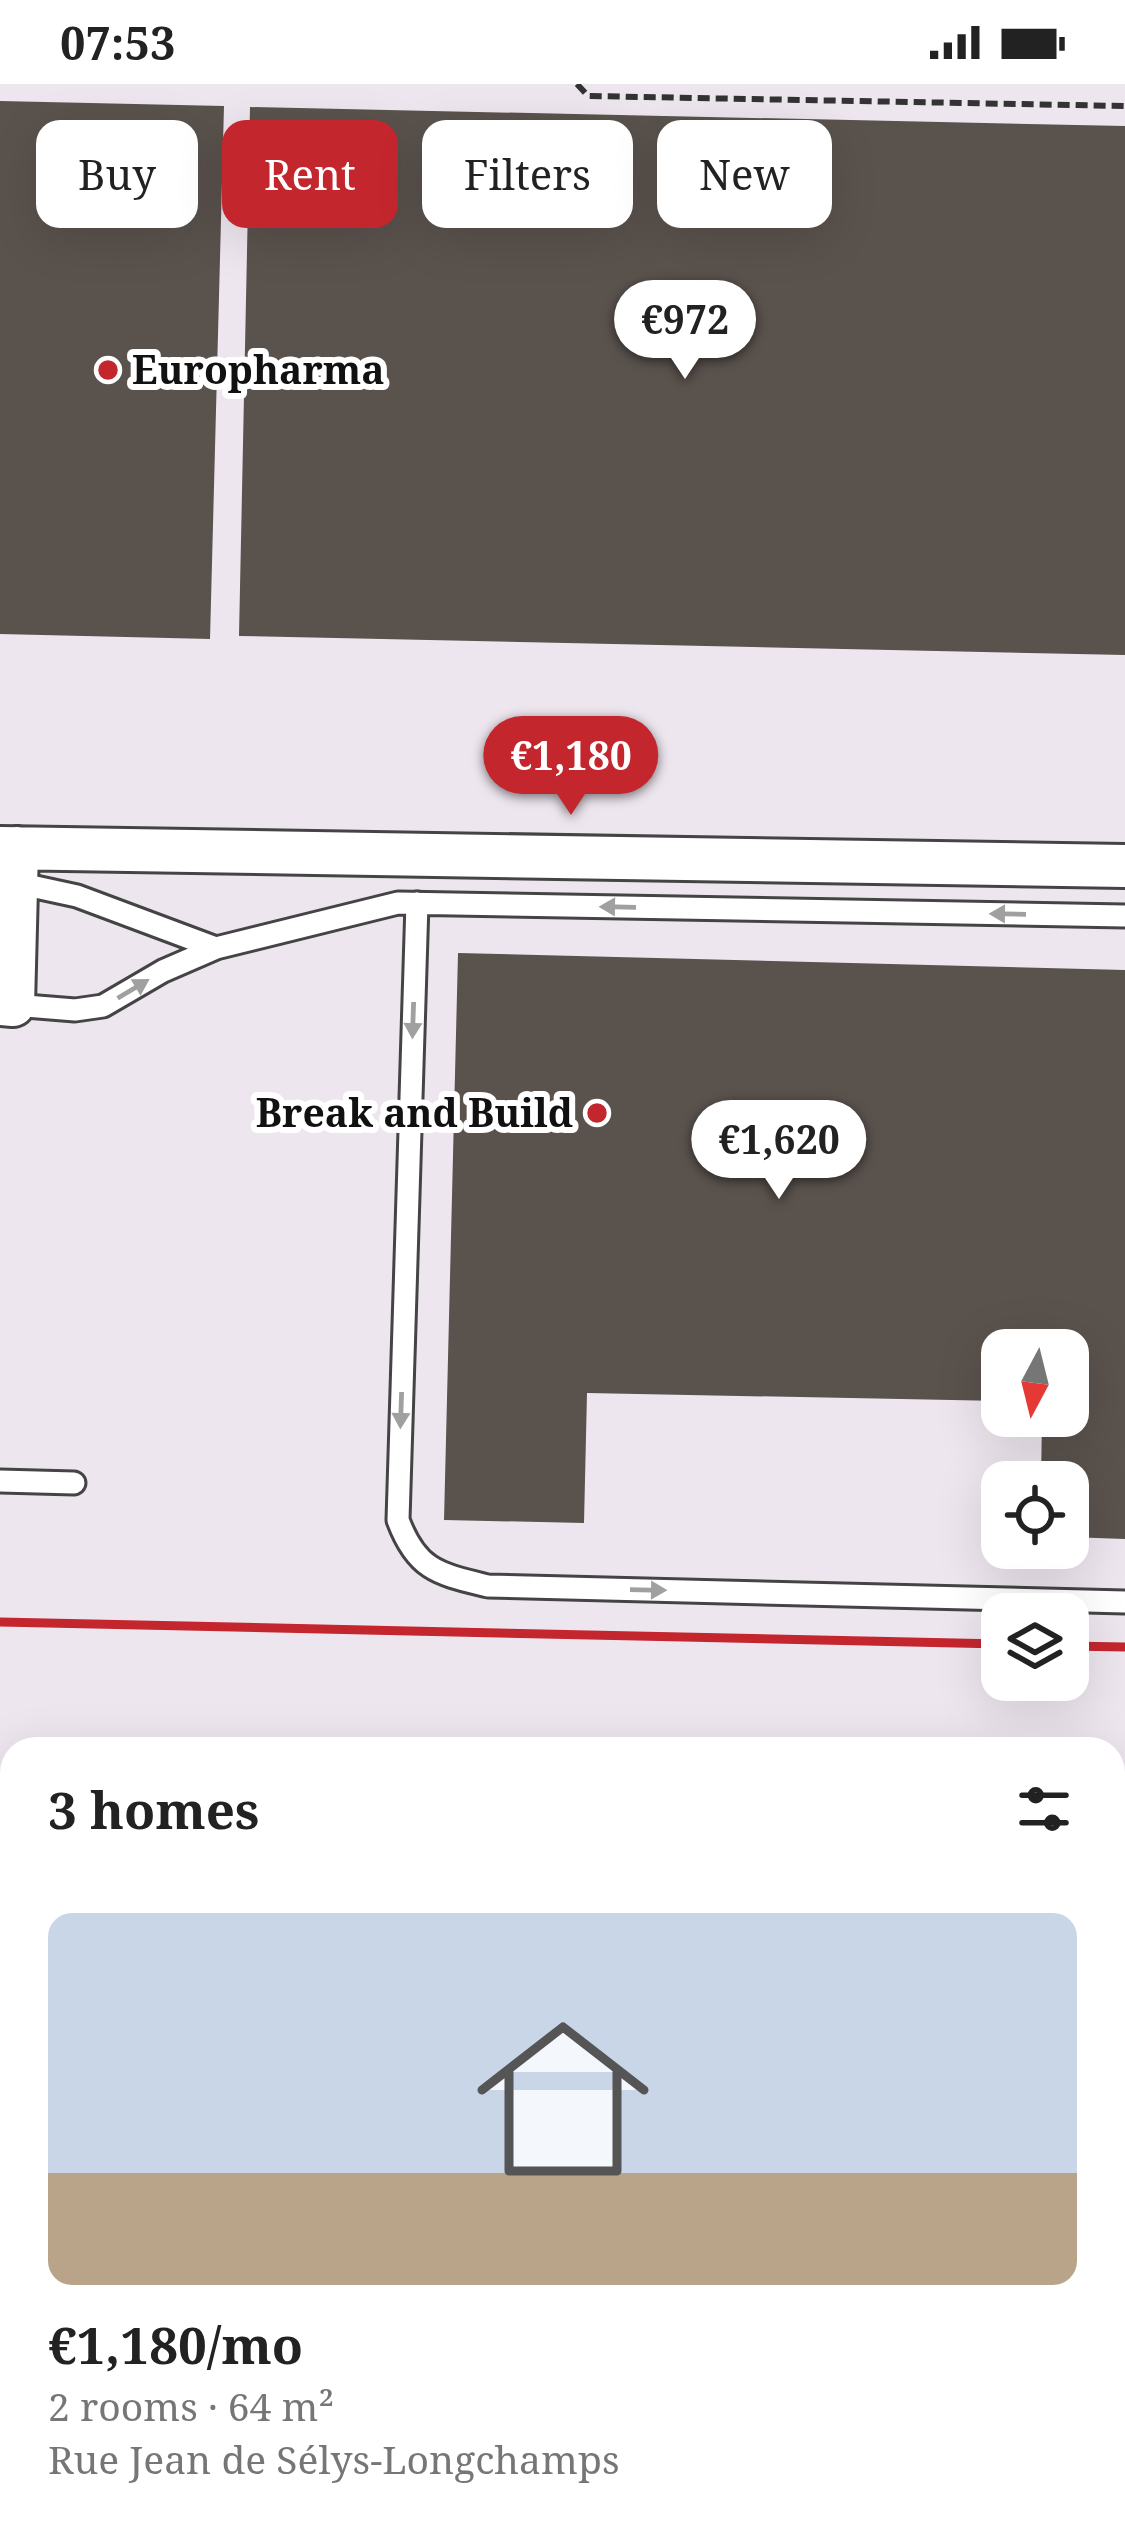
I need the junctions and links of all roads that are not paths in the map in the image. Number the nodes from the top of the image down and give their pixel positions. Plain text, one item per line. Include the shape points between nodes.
1 (11, 860) edge
2 (1125, 866) edge
3 (417, 903) junction
4 (1125, 916) edge
5 (217, 948) junction
6 (7, 1005) edge
7 (0, 1481) edge
8 (74, 1483) dead end
9 (1125, 1602) edge

1 - 2 street
1 - 5 lane via 77,896
1 - 6 street
4 -> 3 lane
3 - 5 lane
3 -> 9 lane via 398,1520 408,1547 440,1574 488,1586
6 -> 5 lane via 103,1006
7 - 8 lane

